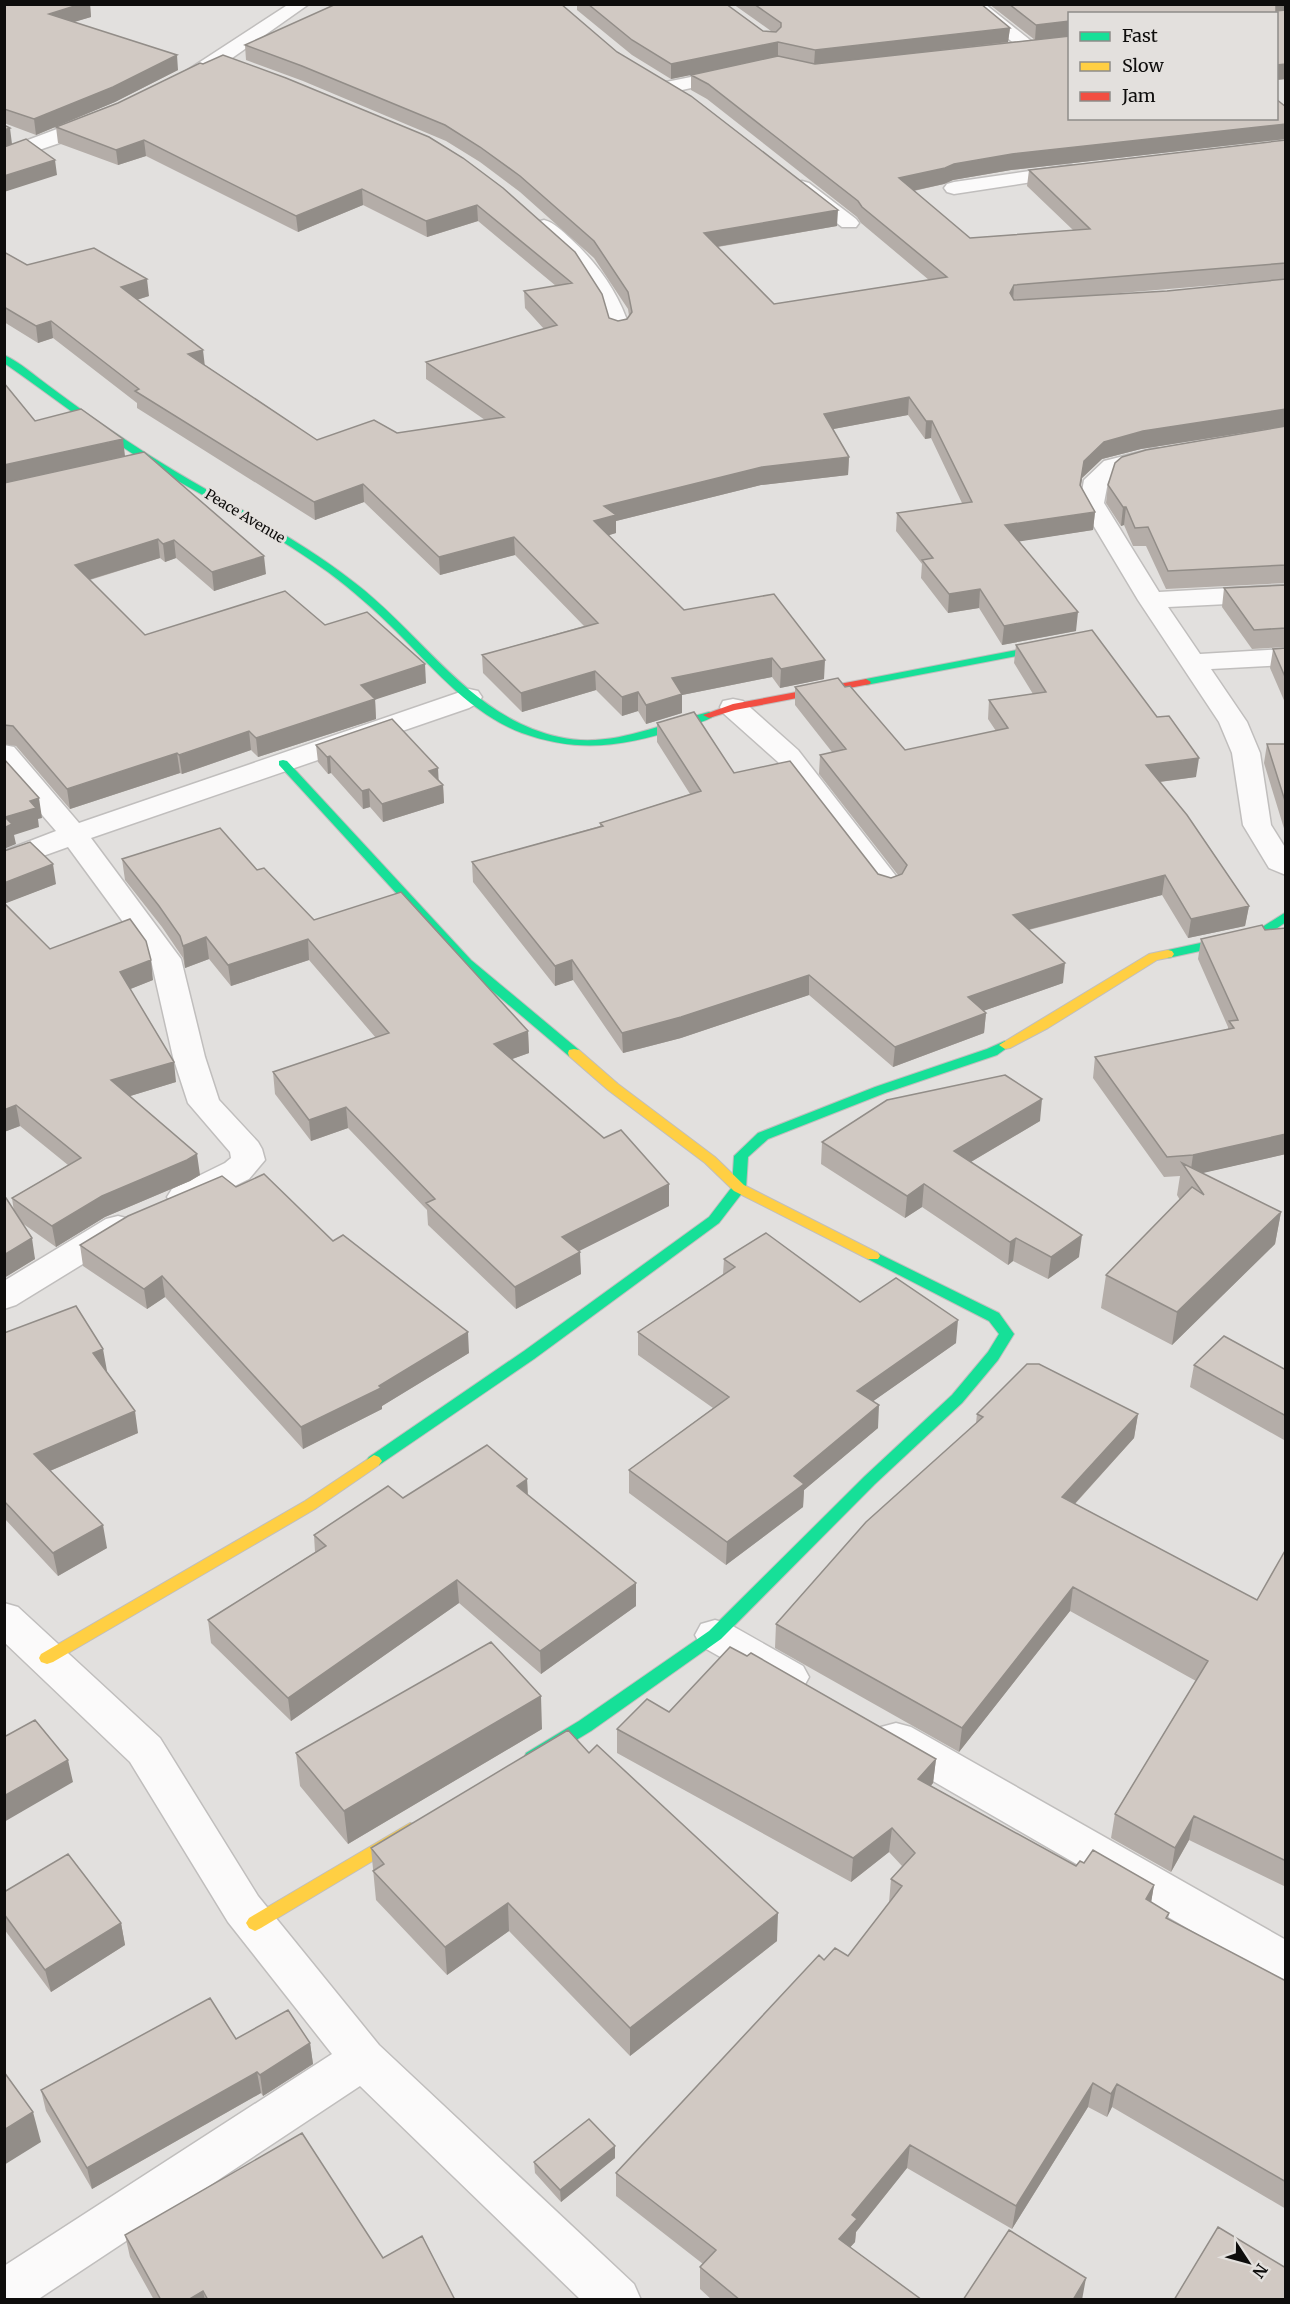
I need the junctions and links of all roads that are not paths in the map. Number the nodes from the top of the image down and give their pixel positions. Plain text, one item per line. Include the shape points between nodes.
1 (302, 4) edge
2 (973, 4) edge
3 (1050, 45) edge
4 (1031, 48) junction
5 (1009, 51) edge
6 (219, 59) junction
7 (241, 67) edge
8 (755, 69) edge
9 (650, 76) edge
10 (166, 87) edge
11 (668, 87) junction
12 (691, 101) edge
13 (112, 113) edge
14 (4, 156) edge
15 (1084, 169) edge
16 (789, 176) edge
17 (954, 188) edge
18 (527, 211) edge
19 (849, 223) dead end
20 (619, 329) edge
21 (4, 358) edge
22 (1173, 452) edge
23 (150, 460) junction
24 (116, 467) edge
25 (1286, 593) edge
26 (1151, 600) junction
27 (1070, 643) edge
28 (1286, 657) edge
29 (1192, 662) junction
30 (469, 697) junction
31 (733, 707) junction
32 (4, 753) edge
33 (283, 763) junction
34 (74, 834) junction
35 (4, 861) edge
36 (1286, 866) edge
37 (889, 886) edge
38 (1286, 916) edge
39 (739, 1188) junction
40 (4, 1297) edge
41 (4, 1618) edge
42 (715, 1635) junction
43 (47, 1658) junction
44 (819, 1694) edge
45 (860, 1718) edge
46 (515, 1768) edge
47 (425, 1822) edge
48 (255, 1923) junction
49 (1286, 1963) edge
50 (363, 2059) junction
51 (4, 2294) edge
52 (617, 2300) edge

1 - 6 street
2 - 4 street
3 - 4 street
4 - 5 street
6 - 7 street
6 - 10 street
8 - 11 street
9 - 11 street
11 - 12 street
13 - 14 street via 70,133
15 - 17 street
16 - 19 street
18 - 20 street via 585,263 615,310
21 - 23 street, Peace Avenue
22 - 26 street via 1112,466 1096,480 1092,503
23 - 24 street
23 - 30 street, Peace Avenue via 265,527 353,586
25 - 26 street
26 - 29 street
27 - 31 street, Peace Avenue
28 - 29 street
29 - 36 street via 1233,722 1246,753 1257,825 1279,862
30 - 31 street, Peace Avenue via 531,733 557,741 586,743 631,740
30 - 33 street
31 - 37 street via 788,756
32 - 34 street
33 - 34 street
33 - 39 street via 467,963 613,1087 710,1160
34 - 35 street
34 - 40 street via 166,959 204,1103 246,1149 248,1160 237,1172 119,1226
38 - 39 street via 1260,934 1153,957 992,1052 763,1136 741,1156
39 - 42 street via 994,1317 1007,1334 957,1399
39 - 43 street via 714,1220 529,1355 310,1505
41 - 43 street
42 - 44 street
42 - 46 street via 585,1726
43 - 48 street via 145,1750
45 - 49 street
47 - 48 street
48 - 50 street
50 - 51 street
50 - 52 street

